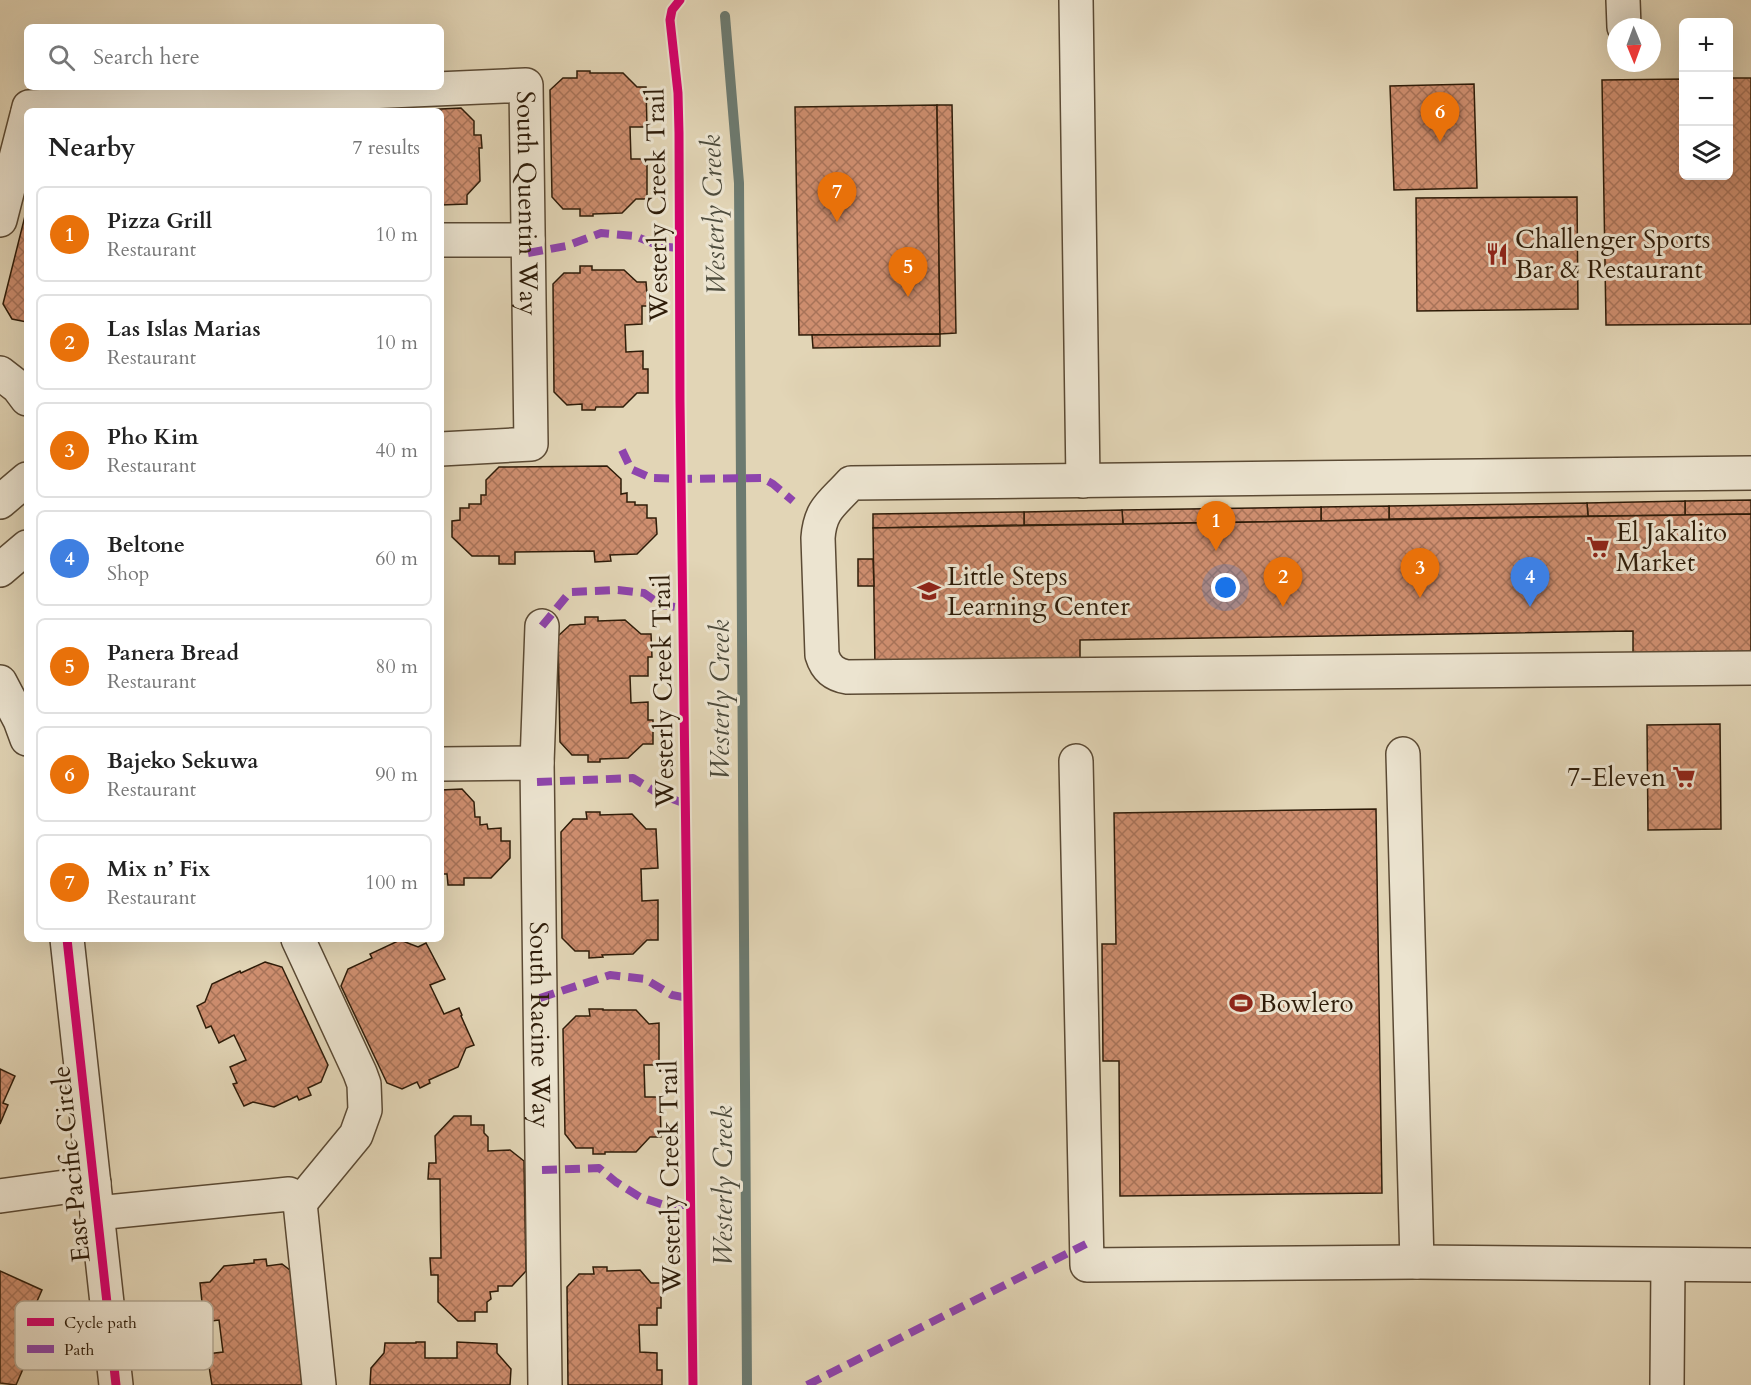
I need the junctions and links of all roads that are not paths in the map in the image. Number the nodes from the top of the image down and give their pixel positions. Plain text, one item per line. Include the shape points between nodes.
1 (1076, 0) edge
2 (1623, 0) edge
3 (1624, 18) edge
4 (444, 89) edge
5 (413, 90) edge
6 (29, 108) edge
7 (24, 128) edge
8 (0, 220) edge
9 (444, 240) edge
10 (528, 240) junction
11 (0, 373) edge
12 (24, 395) edge
13 (444, 448) edge
14 (1751, 473) edge
15 (1083, 481) junction
16 (24, 482) edge
17 (0, 502) edge
18 (24, 550) edge
19 (0, 570) edge
20 (542, 626) dead end
21 (1751, 668) edge
22 (0, 682) edge
23 (24, 731) edge
24 (1403, 754) dead end
25 (1076, 761) dead end
26 (537, 763) junction
27 (444, 764) edge
28 (67, 942) edge
29 (298, 942) edge
30 (0, 1196) edge
31 (95, 1198) junction
32 (300, 1203) junction
33 (1417, 1262) junction
34 (1668, 1265) junction
35 (1751, 1266) edge
36 (107, 1301) edge
37 (114, 1370) edge
38 (116, 1385) edge
39 (319, 1385) edge
40 (545, 1385) edge
41 (1667, 1385) edge

1 - 15 street
2 - 3 street
4 - 10 street, South Quentin Way via 526,85
5 - 6 street, South Quentin Way
7 - 8 street, South Quentin Way
9 - 10 street
10 - 13 street, South Quentin Way via 531,444
11 - 12 street
14 - 15 street
15 - 21 street via 851,483 824,512 819,524 824,663 847,677
16 - 17 street
18 - 19 street
20 - 26 street, South Racine Way
22 - 23 street
24 - 33 street
25 - 33 street via 1087,1265
26 - 27 street
26 - 40 street, South Racine Way
28 - 31 street, East Pacific Circle
29 - 32 street via 360,1073 365,1110 356,1135
30 - 31 street
31 - 32 street via 289,1194
31 - 36 street, East Pacific Circle
32 - 39 street
33 - 34 street
34 - 35 street
34 - 41 street
37 - 38 street, East Pacific Circle

